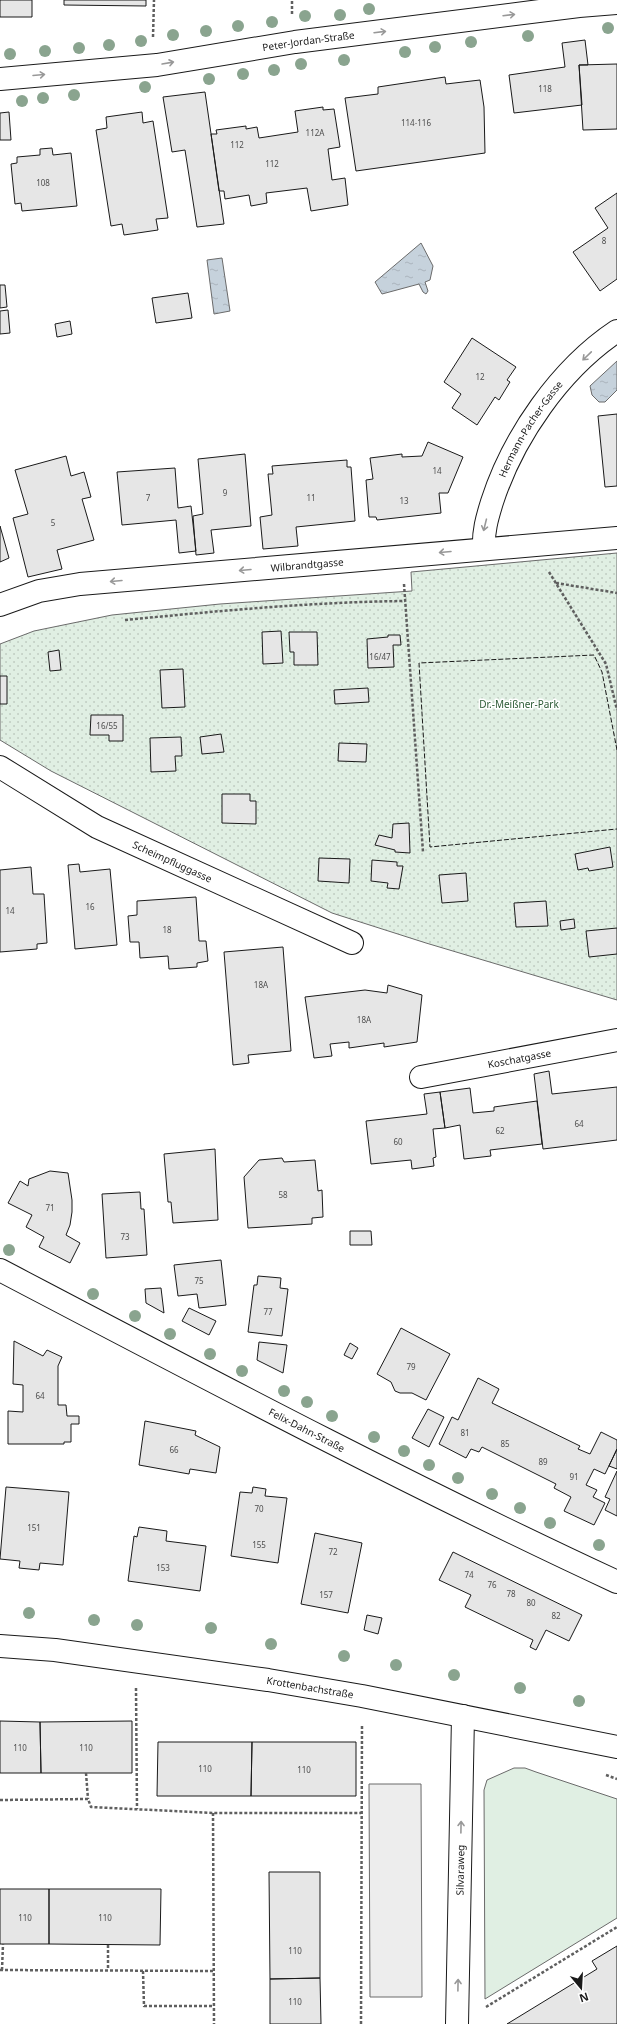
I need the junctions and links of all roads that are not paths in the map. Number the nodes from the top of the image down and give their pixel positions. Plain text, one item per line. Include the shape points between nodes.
1 (617, 3) edge
2 (0, 79) edge
3 (617, 332) edge
4 (617, 538) edge
5 (484, 549) junction
6 (0, 606) edge
7 (0, 767) edge
8 (352, 943) dead end
9 (617, 1040) edge
10 (421, 1077) dead end
11 (0, 1270) edge
12 (617, 1582) edge
13 (0, 1646) edge
14 (463, 1716) junction
15 (617, 1747) edge
16 (458, 2024) edge

2 -> 1 street, Peter-Jordan-Straße via 157,65 296,42
3 -> 5 street, Hermann-Pacher-Gasse via 604,340 564,378 522,435 499,482 483,536
4 - 5 street, Wilbrandtgasse
5 -> 6 street, Wilbrandtgasse via 73,585 39,591
7 - 8 street, Scheimpfluggasse via 97,827
9 - 10 street, Koschatgasse
11 - 12 street, Felix-Dahn-Straße via 229,1391
13 - 14 street, Krottenbachstraße via 55,1650 268,1680
14 - 15 street, Krottenbachstraße
16 -> 14 street, Silvaraweg

